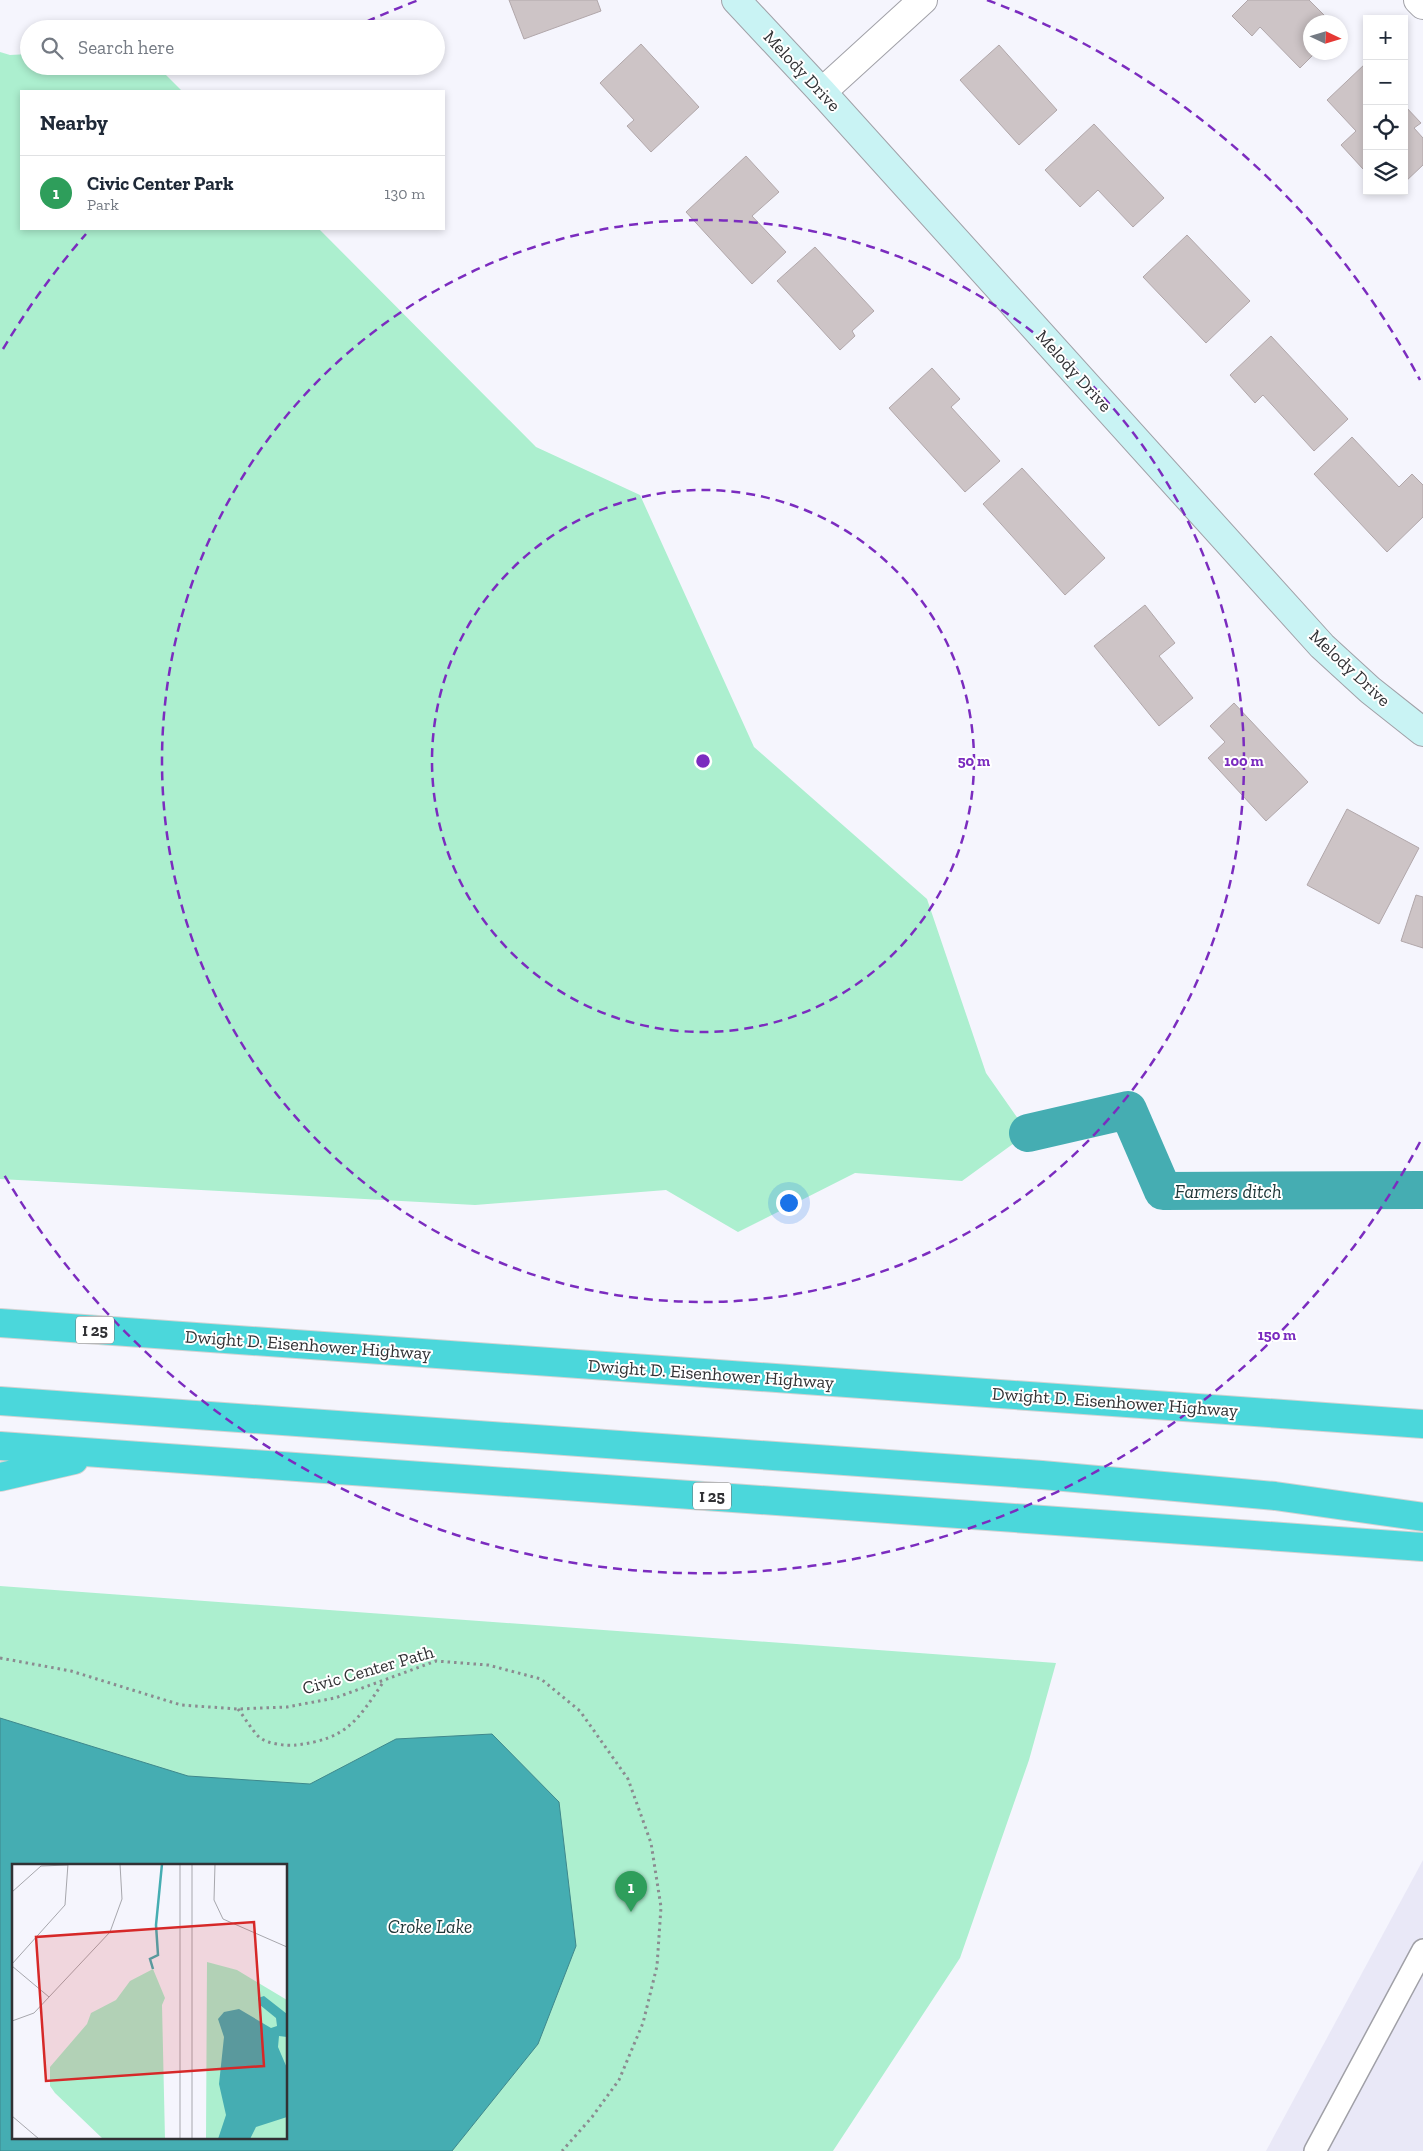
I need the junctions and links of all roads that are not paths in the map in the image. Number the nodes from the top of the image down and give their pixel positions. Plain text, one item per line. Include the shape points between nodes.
1 (736, 0) edge
2 (923, 0) edge
3 (1418, 0) edge
4 (1423, 5) edge
5 (822, 92) junction
6 (1423, 732) edge
7 (0, 1323) edge
8 (190, 1336) junction
9 (0, 1338) edge
10 (0, 1401) edge
11 (1423, 1424) edge
12 (0, 1446) edge
13 (103, 1454) junction
14 (0, 1477) edge
15 (1423, 1517) edge
16 (1423, 1547) edge
17 (1423, 1950) edge
18 (1315, 2151) edge

1 - 5 street, Melody Drive
2 - 5 street
3 - 4 street
5 - 6 street, Melody Drive via 1322,646
7 - 8 highway, Dwight D. Eisenhower Highway / I 25
8 - 9 highway
8 - 11 highway, Dwight D. Eisenhower Highway / I 25
10 - 15 highway via 1042,1475 1267,1496
12 - 13 highway, I 25
13 - 14 highway
13 - 16 highway, I 25
17 - 18 lane

